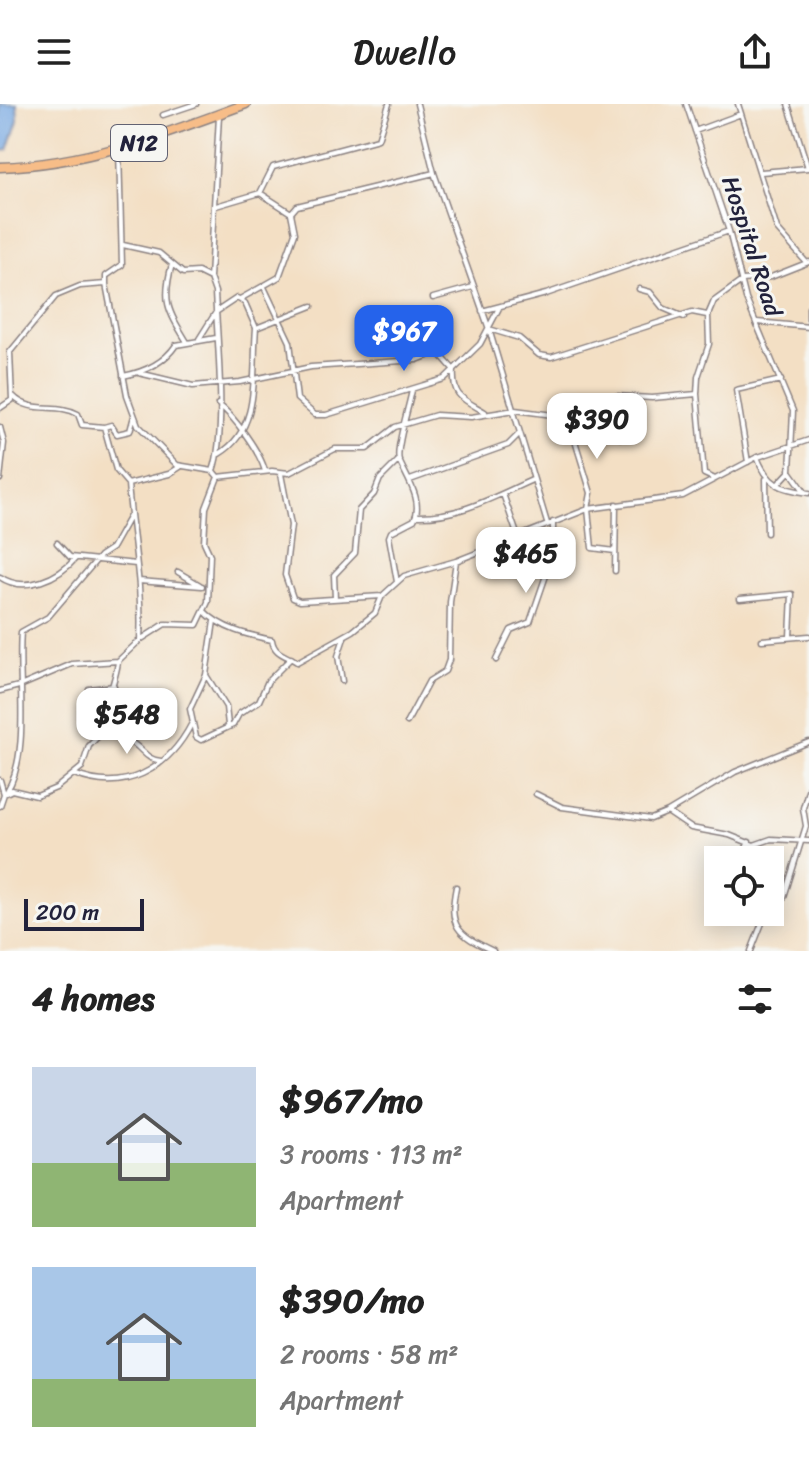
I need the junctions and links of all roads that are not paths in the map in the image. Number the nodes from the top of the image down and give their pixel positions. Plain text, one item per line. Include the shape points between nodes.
1 (196, 104) edge
2 (246, 104) edge
3 (389, 104) edge
4 (417, 104) edge
5 (686, 104) edge
6 (738, 104) edge
7 (788, 104) edge
8 (219, 114) junction
9 (741, 114) junction
10 (163, 115) dead end
11 (695, 131) junction
12 (119, 149) junction
13 (0, 167) edge
14 (808, 169) edge
15 (761, 172) junction
16 (434, 173) junction
17 (260, 193) junction
18 (216, 206) junction
19 (291, 213) junction
20 (729, 231) junction
21 (122, 245) junction
22 (808, 262) edge
23 (172, 264) junction
24 (210, 278) junction
25 (743, 280) junction
26 (106, 284) junction
27 (264, 287) junction
28 (474, 287) junction
29 (639, 289) dead end
30 (433, 298) dead end
31 (240, 299) junction
32 (312, 306) dead end
33 (499, 308) junction
34 (809, 308) edge
35 (482, 311) junction
36 (216, 312) junction
37 (708, 315) junction
38 (684, 317) junction
39 (809, 319) edge
40 (277, 320) junction
41 (757, 322) junction
42 (809, 327) edge
43 (256, 328) junction
44 (489, 329) junction
45 (216, 338) junction
46 (199, 339) junction
47 (187, 342) junction
48 (293, 370) junction
49 (454, 370) junction
50 (139, 373) junction
51 (123, 376) junction
52 (252, 377) junction
53 (781, 380) junction
54 (218, 381) junction
55 (412, 390) junction
56 (697, 394) junction
57 (12, 395) junction
58 (607, 401) junction
59 (218, 404) junction
60 (0, 408) edge
61 (515, 410) junction
62 (485, 412) junction
63 (134, 414) junction
64 (568, 418) junction
65 (405, 424) junction
66 (0, 427) edge
67 (104, 427) junction
68 (521, 432) junction
69 (241, 433) junction
70 (620, 438) dead end
71 (809, 440) edge
72 (792, 443) junction
73 (219, 454) junction
74 (757, 457) junction
75 (399, 460) junction
76 (748, 462) junction
77 (180, 466) junction
78 (213, 471) junction
79 (265, 471) junction
80 (790, 471) junction
81 (281, 474) junction
82 (218, 477) junction
83 (0, 479) edge
84 (715, 479) junction
85 (766, 479) junction
86 (410, 480) junction
87 (533, 480) junction
88 (128, 484) junction
89 (776, 486) junction
90 (807, 492) edge
91 (503, 493) junction
92 (616, 504) junction
93 (588, 509) junction
94 (130, 516) junction
95 (417, 516) junction
96 (550, 522) junction
97 (767, 533) dead end
98 (518, 537) junction
99 (57, 543) dead end
100 (615, 551) junction
101 (76, 558) junction
102 (96, 561) junction
103 (456, 561) junction
104 (136, 564) junction
105 (615, 571) dead end
106 (178, 572) dead end
107 (0, 577) edge
108 (139, 581) junction
109 (397, 582) junction
110 (205, 587) junction
111 (382, 596) junction
112 (335, 599) junction
113 (740, 599) dead end
114 (204, 611) junction
115 (214, 621) junction
116 (809, 636) edge
117 (790, 637) junction
118 (344, 638) junction
119 (140, 640) junction
120 (762, 640) dead end
121 (496, 660) dead end
122 (118, 661) junction
123 (297, 662) junction
124 (206, 675) junction
125 (342, 681) dead end
126 (116, 685) junction
127 (20, 686) junction
128 (89, 689) dead end
129 (0, 691) edge
130 (407, 722) dead end
131 (192, 723) junction
132 (104, 726) junction
133 (225, 729) junction
134 (809, 742) edge
135 (162, 761) junction
136 (74, 774) junction
137 (0, 780) edge
138 (809, 787) edge
139 (6, 792) junction
140 (536, 794) dead end
141 (0, 806) edge
142 (668, 812) junction
143 (809, 841) edge
144 (749, 842) junction
145 (801, 843) junction
146 (747, 846) edge
147 (456, 887) dead end
148 (784, 897) edge
149 (762, 926) edge
150 (493, 951) edge
151 (751, 951) edge

1 - 10 street
2 - 8 highway, N12
3 - 17 street via 378,139 273,167
4 - 16 street
5 - 11 street, Hospital Road
6 - 9 street
7 - 14 street
8 - 12 highway, N12
8 - 18 street
9 - 11 street
9 - 15 street
11 - 20 street, Hospital Road
12 - 13 highway, N12 via 75,161
12 - 21 street
14 - 15 street
15 - 22 street via 777,229
16 - 19 street via 297,206
16 - 28 street
17 - 18 street
17 - 19 street
18 - 24 street
19 - 27 street via 295,231 285,265
20 - 25 street, Hospital Road
20 - 33 street
21 - 23 street via 159,253
21 - 26 street via 122,265 106,276
22 - 25 street via 771,277
23 - 24 street via 185,274 198,272
23 - 47 street via 167,309
24 - 36 street
25 - 37 street via 714,301
25 - 41 street, Hospital Road
26 - 51 street
26 - 57 street via 80,286 53,299 10,352
27 - 31 street
27 - 40 street
28 - 30 street
28 - 35 street
29 - 38 street
31 - 36 street
31 - 43 street
32 - 40 street
33 - 35 street
33 - 44 street
34 - 39 street
35 - 44 street
36 - 45 street
36 - 46 street
37 - 38 street via 692,312
37 - 56 street via 709,344
38 - 44 street via 551,357 539,355 519,338
40 - 43 street
40 - 48 street via 290,342
41 - 42 street
41 - 53 street, Hospital Road
43 - 52 street
44 - 49 street
44 - 61 street
45 - 46 street
45 - 54 street
46 - 47 street
47 - 50 street
48 - 49 street via 417,360 438,352
48 - 52 street
48 - 55 street via 297,399 315,415
49 - 55 street
49 - 62 street via 457,396
50 - 51 street
50 - 54 street via 193,386
51 - 63 street
52 - 54 street
52 - 69 street via 253,401
53 - 72 street, Hospital Road via 793,411
53 - 76 street via 736,390
54 - 59 street
55 - 65 street
56 - 58 street via 628,395
56 - 84 street via 704,474
57 - 60 street
57 - 67 street via 23,406 69,410 78,414 82,425
58 - 64 street
58 - 70 street
59 - 69 street via 233,416
59 - 73 street
61 - 62 street
61 - 64 street
61 - 68 street
62 - 65 street via 471,417 436,415
63 - 67 street via 130,431 117,434 111,425
63 - 77 street via 140,429
64 - 93 street via 591,493
65 - 75 street
65 - 81 street via 367,449 335,449
66 - 83 street
67 - 88 street via 116,470
68 - 86 street via 508,445
68 - 87 street
69 - 73 street via 236,444
69 - 79 street via 257,448
71 - 72 street
72 - 74 street
72 - 80 street, Hospital Road
73 - 78 street
74 - 76 street
74 - 85 street
75 - 86 street
75 - 112 street via 359,510 355,553 334,575
76 - 84 street
77 - 78 street
77 - 88 street
78 - 82 street
79 - 81 street
79 - 82 street
80 - 89 street
80 - 90 street
81 - 112 street via 291,525 285,575 291,594 300,601
82 - 110 street via 206,508 204,542 210,555
84 - 92 street via 683,496
85 - 89 street
85 - 97 street
86 - 95 street
87 - 91 street
87 - 96 street
88 - 94 street
89 - 90 street
91 - 95 street via 439,516
91 - 98 street
92 - 93 street
92 - 100 street
93 - 96 street
93 - 100 street via 592,548
94 - 102 street via 112,548
94 - 104 street
95 - 109 street via 389,537
96 - 98 street
96 - 121 street via 553,555 530,622 511,630
98 - 103 street
99 - 101 street
100 - 105 street
101 - 102 street
101 - 107 street via 63,572 39,581
102 - 104 street
102 - 127 street via 48,617 21,632
103 - 109 street
103 - 130 street via 449,660 445,671 429,681
104 - 108 street
106 - 110 street
108 - 110 street
108 - 119 street
109 - 111 street
110 - 114 street
111 - 112 street
111 - 118 street via 375,613
113 - 117 street via 792,594
114 - 115 street
114 - 119 street via 197,625 168,623
115 - 123 street via 272,640 274,649
115 - 124 street
116 - 117 street
117 - 120 street
118 - 123 street
118 - 125 street via 338,656
119 - 122 street
122 - 126 street
122 - 127 street via 72,664
123 - 133 street via 291,658 268,681 259,701
124 - 131 street via 190,709
124 - 133 street via 229,714
126 - 128 street
126 - 132 street via 102,713
127 - 129 street
127 - 139 street via 21,749
131 - 133 street via 201,740
131 - 135 street via 177,749
132 - 135 street via 147,757
132 - 136 street
134 - 142 street via 735,772
135 - 136 street via 143,774 111,784
136 - 139 street via 37,796
137 - 139 street
138 - 145 street
139 - 141 street
140 - 142 street via 585,812 651,819
142 - 144 street via 691,828
143 - 145 street
144 - 145 street
144 - 146 street
145 - 148 street
147 - 150 street via 450,912 459,932
149 - 151 street

